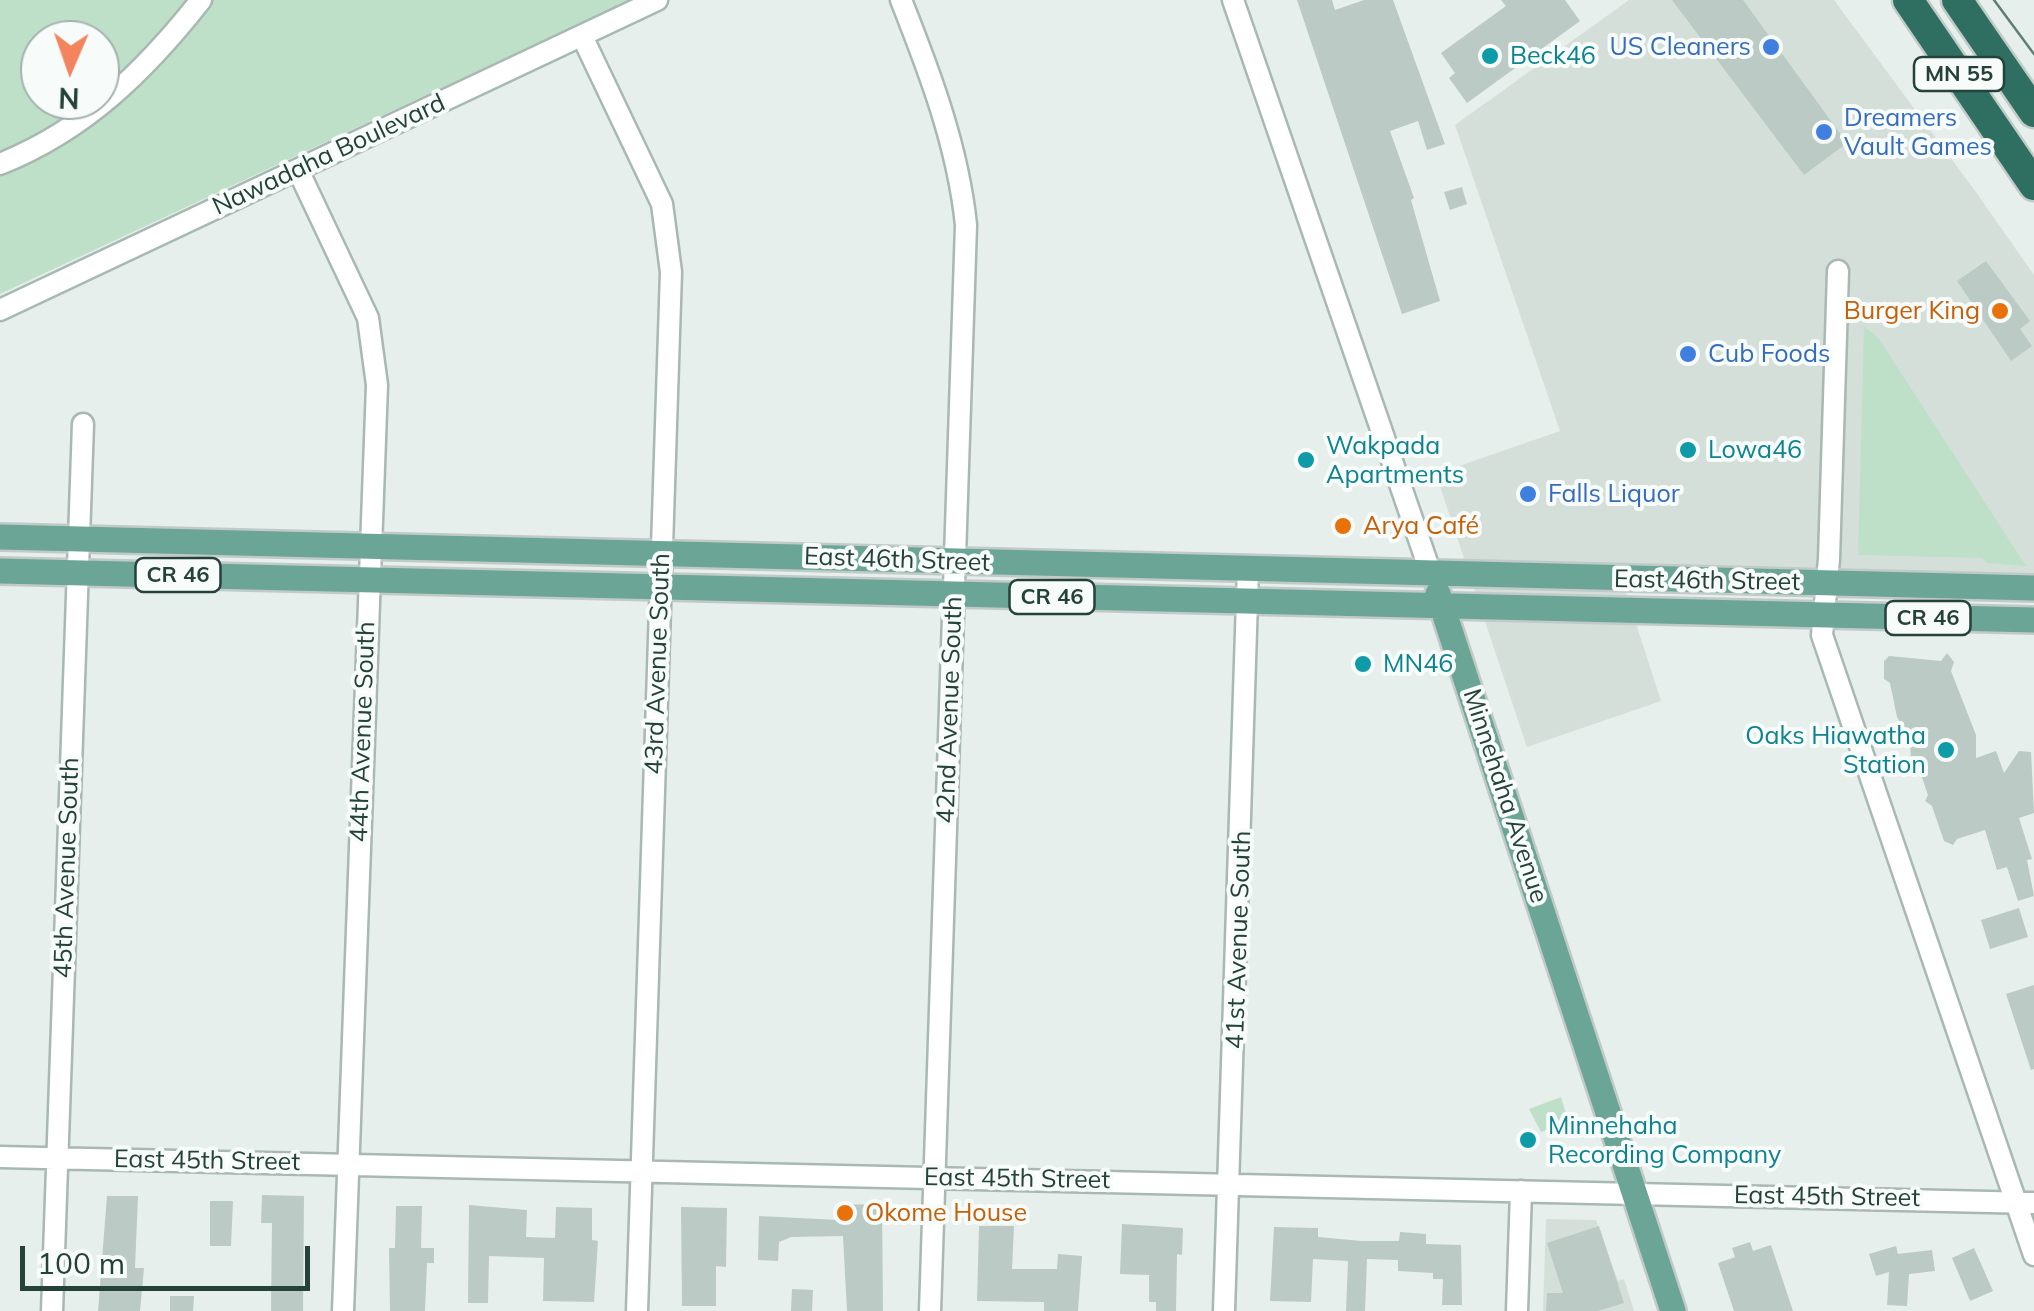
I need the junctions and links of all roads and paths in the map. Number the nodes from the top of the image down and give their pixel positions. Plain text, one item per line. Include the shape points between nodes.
1 (201, 0) edge
2 (658, 0) edge
3 (902, 0) edge
4 (1233, 0) edge
5 (1908, 0) edge
6 (1957, 0) edge
7 (582, 36) junction
8 (2034, 112) edge
9 (0, 164) edge
10 (298, 170) junction
11 (2034, 185) edge
12 (1838, 271) dead end
13 (0, 310) edge
14 (83, 424) dead end
15 (0, 537) edge
16 (77, 539) junction
17 (370, 546) junction
18 (662, 554) junction
19 (956, 562) junction
20 (1248, 569) junction
21 (0, 571) edge
22 (76, 572) junction
23 (1431, 574) junction
24 (368, 580) junction
25 (1826, 583) junction
26 (660, 586) junction
27 (2034, 588) edge
28 (954, 594) junction
29 (1248, 602) junction
30 (1443, 608) junction
31 (1821, 616) junction
32 (2034, 620) edge
33 (0, 1157) edge
34 (56, 1158) junction
35 (349, 1165) junction
36 (643, 1171) junction
37 (935, 1178) junction
38 (1229, 1185) junction
39 (1521, 1191) junction
40 (1634, 1193) junction
41 (2024, 1202) edge
42 (2034, 1255) edge
43 (52, 1311) edge
44 (343, 1311) edge
45 (637, 1311) edge
46 (930, 1311) edge
47 (1224, 1311) edge
48 (1517, 1311) edge
49 (1673, 1311) edge

1 - 9 street via 95,112
2 - 7 street, Nawadaha Boulevard
3 - 19 street, 42nd Avenue South via 950,136 966,225
4 - 23 street, Minnehaha Avenue
5 - 11 highway, MN 55
6 - 8 highway, MN 55
7 - 10 street, Nawadaha Boulevard
7 - 18 street, 43rd Avenue South via 662,204 668,233
10 - 13 street, Nawadaha Boulevard
10 - 17 street, 44th Avenue South via 368,318 376,350
12 - 25 street
14 - 16 street, 45th Avenue South
15 - 16 main road, East 46th Street / CR 46
16 - 17 main road, East 46th Street / CR 46
16 - 22 street, 45th Avenue South
17 - 18 main road, East 46th Street / CR 46
17 - 24 street, 44th Avenue South
18 - 19 main road, East 46th Street / CR 46
18 - 26 street, 43rd Avenue South
19 - 20 main road, East 46th Street / CR 46
19 - 28 street, 42nd Avenue South
20 - 23 main road, East 46th Street / CR 46
20 - 29 street, 41st Avenue South
21 - 22 main road, East 46th Street / CR 46
22 - 24 main road, East 46th Street / CR 46
22 - 34 street, 45th Avenue South
23 - 25 main road, East 46th Street / CR 46
23 - 30 main road, Minnehaha Avenue
24 - 26 main road, East 46th Street / CR 46
24 - 35 street, 44th Avenue South
25 - 27 main road, East 46th Street / CR 46
25 - 31 street
26 - 28 main road, East 46th Street / CR 46
26 - 36 street, 43rd Avenue South
28 - 29 main road, East 46th Street / CR 46
28 - 37 street, 42nd Avenue South
29 - 30 main road, East 46th Street / CR 46
29 - 38 street, 41st Avenue South
30 - 31 main road, East 46th Street / CR 46
30 - 40 main road, Minnehaha Avenue
31 - 32 main road, East 46th Street / CR 46
31 - 41 street via 1822,635
33 - 34 street, East 45th Street
34 - 35 street, East 45th Street
34 - 43 street, 45th Avenue South
35 - 36 street, East 45th Street
35 - 44 street, 44th Avenue South
36 - 37 street, East 45th Street
36 - 45 street, 43rd Avenue South
37 - 38 street, East 45th Street
37 - 46 street, 42nd Avenue South
38 - 39 street, East 45th Street
38 - 47 street, 41st Avenue South
39 - 40 street, East 45th Street
39 - 48 street
40 - 41 street, East 45th Street
40 - 49 main road, Minnehaha Avenue
41 - 42 street

